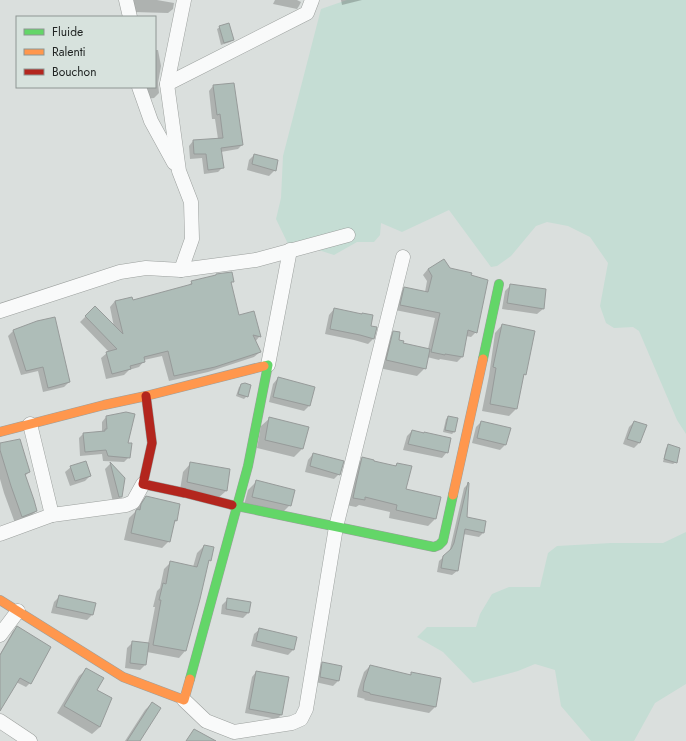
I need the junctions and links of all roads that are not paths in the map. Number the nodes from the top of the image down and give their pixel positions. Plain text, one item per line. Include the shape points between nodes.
1 (126, 0) edge
2 (184, 0) edge
3 (312, 0) edge
4 (130, 16) edge
5 (167, 84) junction
6 (139, 88) edge
7 (179, 171) junction
8 (348, 235) dead end
9 (290, 250) junction
10 (404, 257) dead end
11 (180, 270) junction
12 (499, 284) dead end
13 (0, 310) edge
14 (268, 365) junction
15 (146, 396) junction
16 (30, 424) junction
17 (0, 432) edge
18 (143, 484) junction
19 (238, 506) junction
20 (52, 515) junction
21 (336, 527) junction
22 (0, 534) edge
23 (0, 600) edge
24 (18, 611) junction
25 (0, 635) edge
26 (184, 700) junction
27 (0, 721) edge
28 (30, 741) edge

1 - 4 street
2 - 5 street
3 - 5 street via 307,13
5 - 7 street
6 - 7 street via 151,121
7 - 11 street via 191,202 192,239
8 - 9 street
9 - 11 street via 256,260
9 - 14 street
10 - 21 street
11 - 13 street via 146,268 120,272
12 - 21 street via 443,541 434,547
14 - 15 street
14 - 19 street
15 - 16 street
15 - 18 street via 152,443
16 - 17 street
16 - 20 street
18 - 19 street
18 - 20 street via 133,502 126,505
19 - 21 street
19 - 26 street
20 - 22 street
21 - 26 street via 306,709 301,718 292,723 234,732 206,721
23 - 24 street
24 - 25 street
24 - 26 street via 123,677
27 - 28 street

